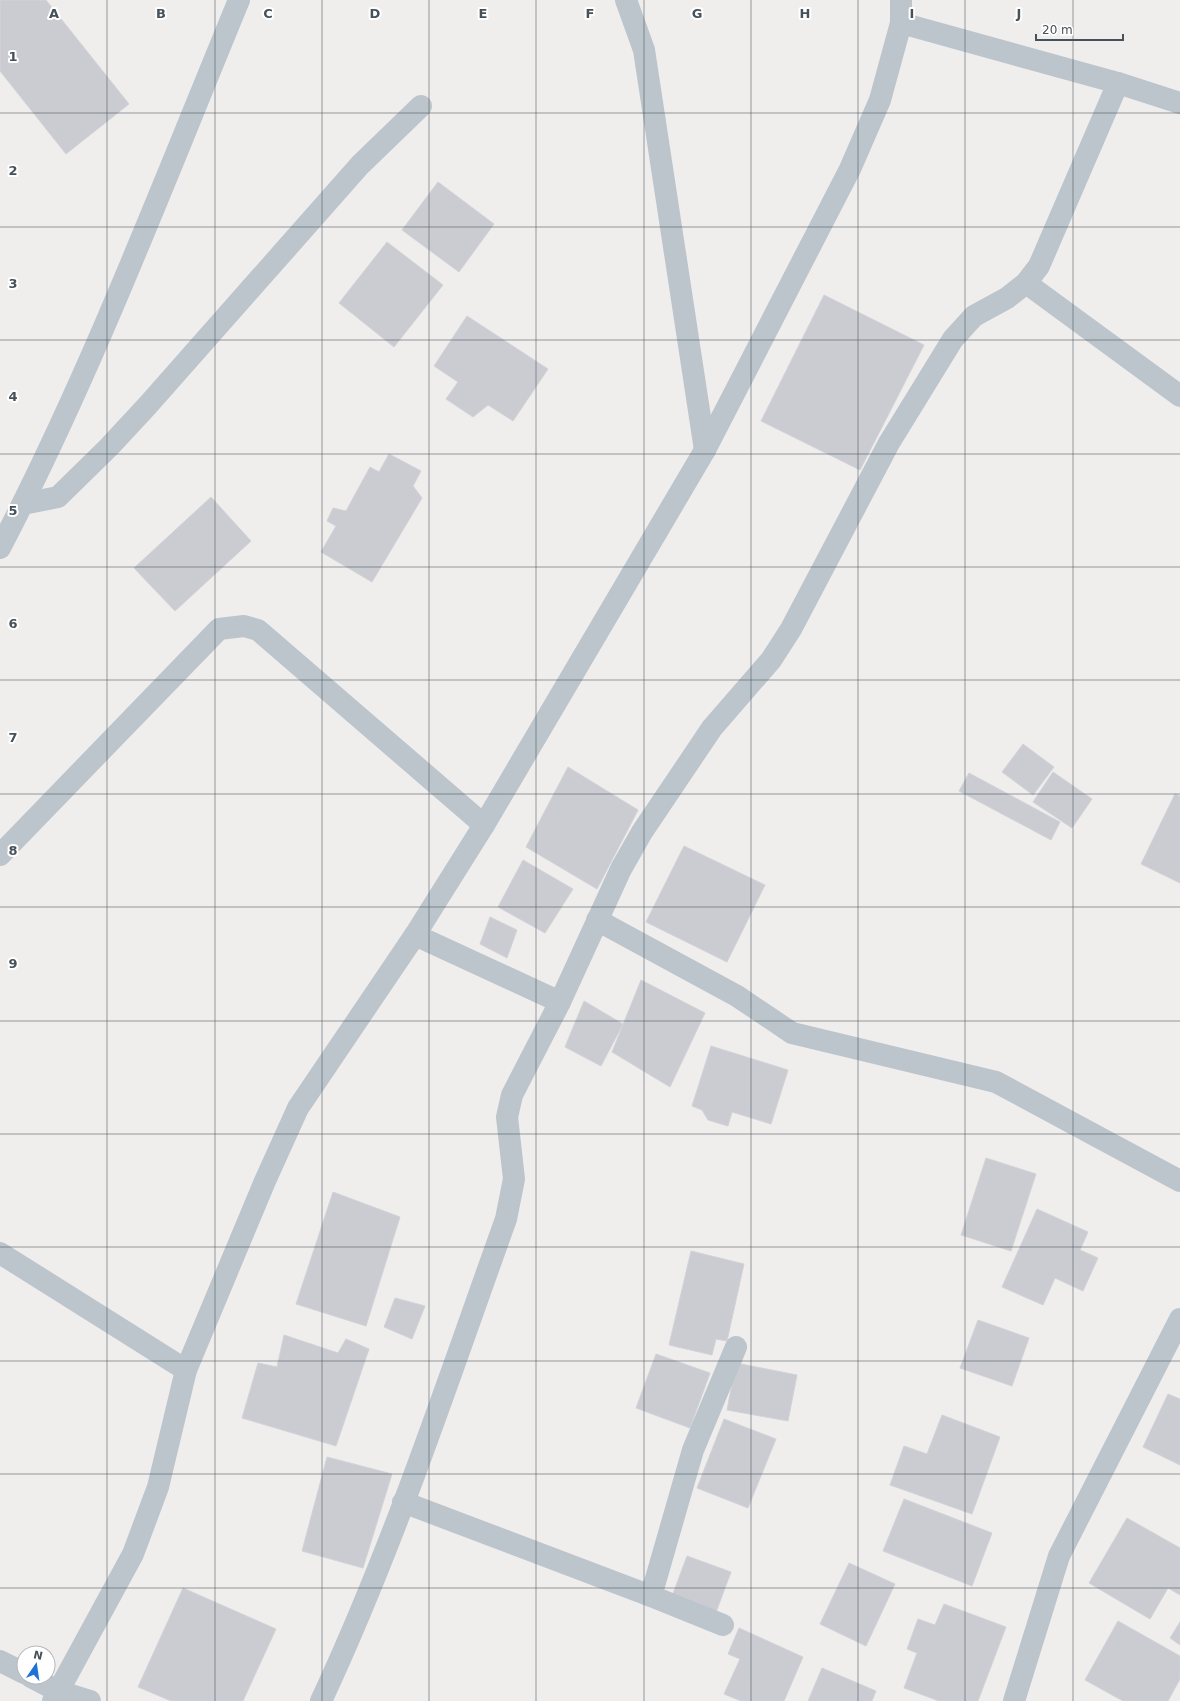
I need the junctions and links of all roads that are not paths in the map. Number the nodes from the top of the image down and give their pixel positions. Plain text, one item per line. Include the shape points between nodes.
1 (239, 0) edge
2 (626, 0) edge
3 (901, 0) edge
4 (901, 23) junction
5 (1118, 83) junction
6 (1180, 103) edge
7 (421, 106) dead end
8 (1026, 283) junction
9 (1180, 396) edge
10 (705, 450) junction
11 (23, 504) junction
12 (0, 548) edge
13 (484, 825) junction
14 (0, 855) edge
15 (597, 920) junction
16 (415, 935) junction
17 (560, 1002) junction
18 (1180, 1181) edge
19 (0, 1254) edge
20 (1180, 1319) edge
21 (736, 1347) dead end
22 (186, 1370) junction
23 (403, 1502) junction
24 (651, 1596) junction
25 (723, 1625) dead end
26 (0, 1661) edge
27 (16, 1669) edge
28 (42, 1685) edge
29 (56, 1696) edge
30 (90, 1701) edge
31 (321, 1701) edge
32 (1014, 1701) edge

1 - 11 street via 98,340
2 - 10 street via 644,50
3 - 4 street
4 - 5 street
4 - 10 street via 880,100 850,169
5 - 6 street
5 - 8 street via 1039,266
7 - 11 street via 360,165 109,448 58,497
8 - 9 street
8 - 15 street via 1007,298 974,316 953,339 889,443 791,629 771,660 712,728 642,832
10 - 13 street
11 - 12 street
13 - 14 street via 258,630 244,626 219,629
13 - 16 street
15 - 17 street
15 - 18 street via 737,996 792,1033 996,1082
16 - 17 street
16 - 22 street via 298,1108
17 - 23 street via 512,1095 507,1117 514,1179 506,1219
19 - 22 street
20 - 32 street via 1059,1556
21 - 24 street via 693,1450
22 - 29 street via 158,1487 133,1554
23 - 24 street
23 - 31 street via 349,1639
24 - 25 street
26 - 27 street
28 - 29 street
29 - 30 street

